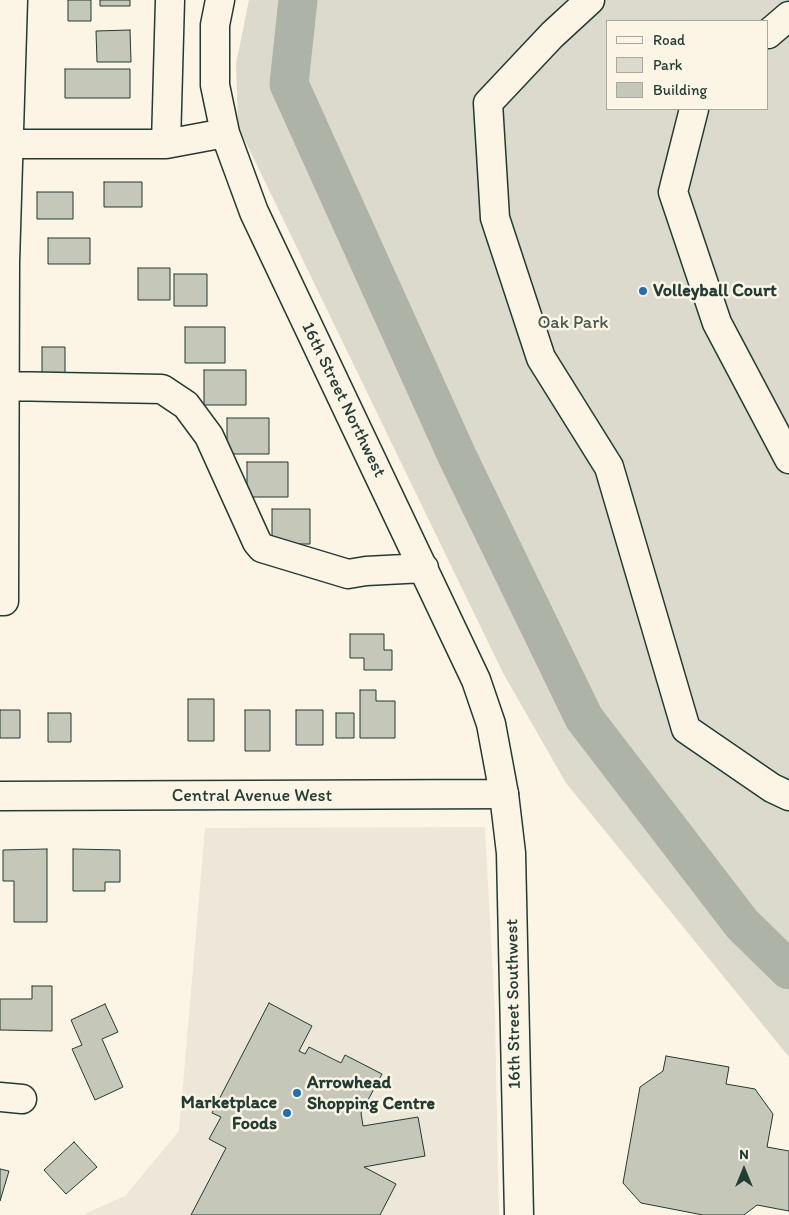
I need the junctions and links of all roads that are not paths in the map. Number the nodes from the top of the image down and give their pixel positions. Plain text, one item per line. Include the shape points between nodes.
1 (13, 0) edge
2 (170, 0) edge
3 (220, 0) edge
4 (590, 0) edge
5 (789, 16) edge
6 (769, 33) edge
7 (694, 110) edge
8 (225, 133) junction
9 (4, 144) edge
10 (166, 144) junction
11 (4, 386) junction
12 (789, 459) edge
13 (424, 568) junction
14 (0, 601) edge
15 (504, 794) junction
16 (0, 796) edge
17 (789, 796) edge
18 (519, 1215) edge

1 - 9 street
2 - 10 street
3 - 8 street, 16th Street Northwest via 215,25 215,85
4 - 17 street via 488,103 494,218 541,358 609,467 686,729 772,788
5 - 6 street
7 - 12 street via 673,192 717,323
8 - 10 street
8 - 13 street, 16th Street Northwest via 254,212
9 - 10 street
9 - 11 street
11 - 13 street via 162,389 186,405 209,436 262,548 348,574
11 - 14 street via 4,601
13 - 15 street, 16th Street Northwest via 476,680 491,724
15 - 16 street, Central Avenue West
15 - 18 street, 16th Street Southwest via 511,853

